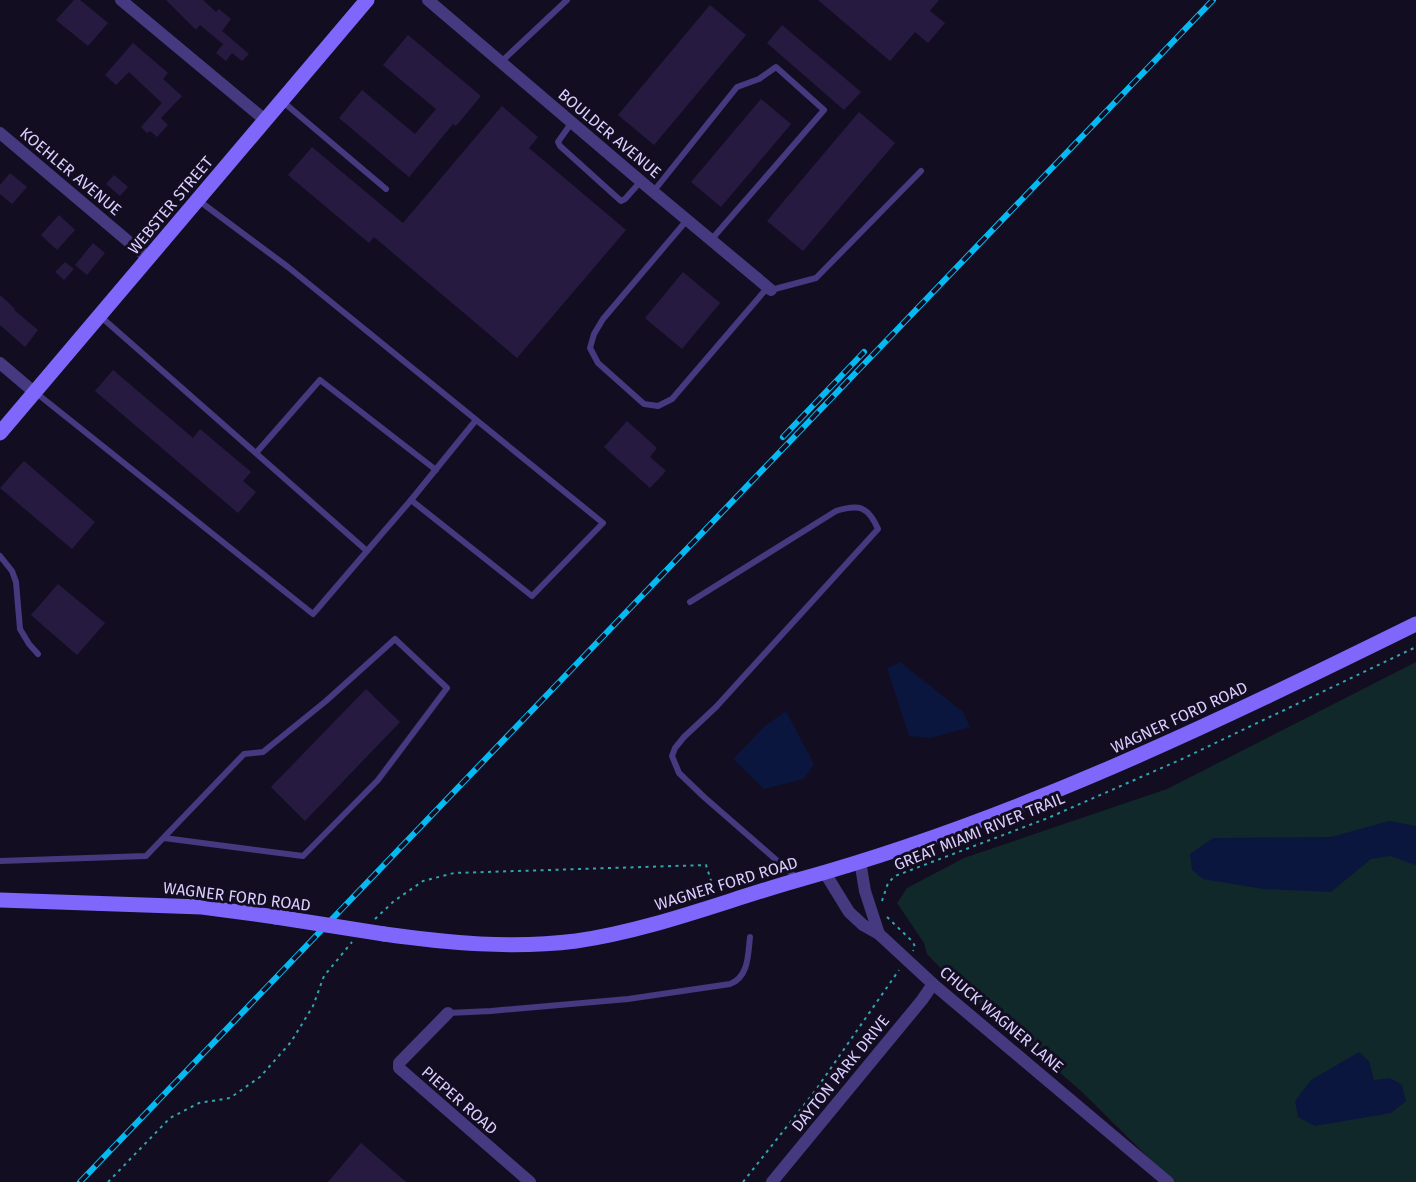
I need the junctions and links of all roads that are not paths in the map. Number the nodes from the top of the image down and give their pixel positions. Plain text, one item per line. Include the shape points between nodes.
1 (121, 0) edge
2 (367, 0) edge
3 (428, 0) edge
4 (567, 0) edge
5 (501, 62) junction
6 (282, 101) junction
7 (265, 120) junction
8 (572, 122) junction
9 (0, 133) edge
10 (921, 171) dead end
11 (641, 181) junction
12 (386, 189) dead end
13 (653, 192) junction
14 (198, 200) junction
15 (687, 220) junction
16 (711, 240) junction
17 (148, 258) junction
18 (770, 288) junction
19 (99, 316) junction
20 (0, 363) edge
21 (34, 392) junction
22 (476, 420) junction
23 (0, 433) edge
24 (256, 453) junction
25 (436, 470) junction
26 (411, 500) junction
27 (367, 551) junction
28 (0, 556) edge
29 (690, 602) dead end
30 (1416, 624) edge
31 (38, 654) dead end
32 (164, 838) junction
33 (0, 861) edge
34 (860, 861) junction
35 (825, 873) junction
36 (798, 880) junction
37 (0, 900) edge
38 (879, 934) junction
39 (750, 936) dead end
40 (933, 984) junction
41 (448, 1012) joint
42 (530, 1182) edge
43 (772, 1182) edge
44 (1168, 1182) edge

1 - 7 street
2 - 6 main road, WEBSTER STREET
3 - 5 street, BOULDER AVENUE
4 - 5 lane
5 - 8 street, BOULDER AVENUE
6 - 7 main road, WEBSTER STREET
6 - 12 lane
7 - 14 main road, WEBSTER STREET
8 - 11 street, BOULDER AVENUE
8 - 11 lane via 558,142 560,146 621,201
9 - 17 street, KOEHLER AVENUE
10 - 18 lane via 816,278
11 - 13 street, BOULDER AVENUE
13 - 15 street, BOULDER AVENUE
13 - 16 lane via 737,87 759,80 776,67 824,110
14 - 17 main road, WEBSTER STREET
14 - 22 lane via 288,267
15 - 16 street, BOULDER AVENUE
15 - 18 lane via 603,320 590,348 598,363 644,404 658,406 672,399
16 - 18 street, BOULDER AVENUE
17 - 19 main road, WEBSTER STREET
19 - 21 main road, WEBSTER STREET
19 - 24 lane
20 - 21 street
21 - 23 main road, WEBSTER STREET
21 - 27 lane via 313,614
22 - 25 lane
22 - 26 lane via 603,523 532,596
24 - 25 lane via 320,380
24 - 27 lane
25 - 26 lane
26 - 27 lane
28 - 31 lane via 16,582 20,628
29 - 36 lane via 836,511 857,507 866,509 873,517 878,529 684,737 672,756 679,773
30 - 34 main road, WAGNER FORD ROAD via 1089,778
32 - 32 lane via 244,753 262,752 395,639 447,688 378,780 303,856
32 - 33 lane via 146,856
34 - 35 main road, WAGNER FORD ROAD
34 - 38 street
35 - 36 main road, WAGNER FORD ROAD
35 - 38 street, CHUCK WAGNER LANE via 849,912
36 - 37 main road, WAGNER FORD ROAD, bridge via 620,933 544,944 472,944 201,907
38 - 40 street, CHUCK WAGNER LANE
39 - 41 lane via 746,967 738,982 628,999
40 - 43 street, DAYTON PARK DRIVE
40 - 44 street, CHUCK WAGNER LANE
41 - 42 street, PIEPER ROAD via 399,1068

